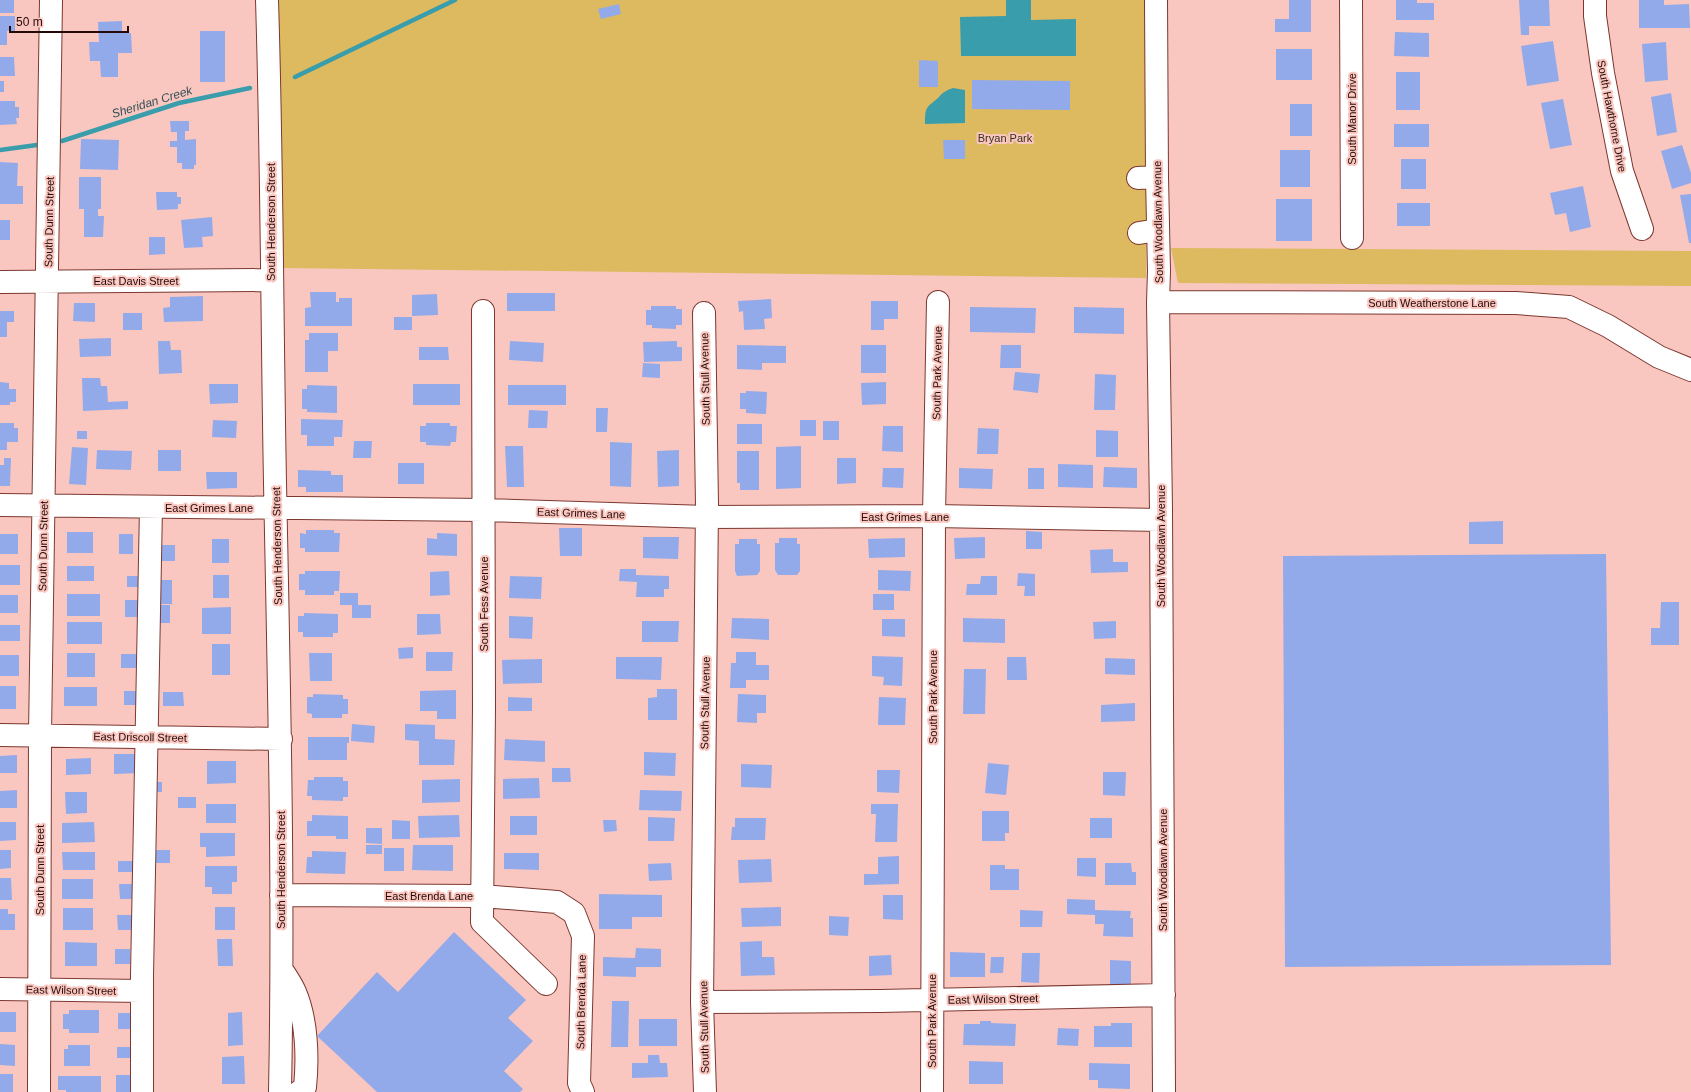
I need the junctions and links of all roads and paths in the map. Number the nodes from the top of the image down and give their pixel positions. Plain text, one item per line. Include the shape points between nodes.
1 (51, 0) edge
2 (267, 0) edge
3 (1156, 0) edge
4 (1351, 0) edge
5 (1595, 0) edge
6 (1642, 230) dead end
7 (1352, 238) dead end
8 (272, 280) junction
9 (0, 282) edge
10 (48, 282) junction
11 (938, 302) dead end
12 (1158, 302) junction
13 (483, 311) dead end
14 (704, 313) dead end
15 (1691, 370) edge
16 (0, 505) edge
17 (44, 505) junction
18 (151, 507) junction
19 (276, 508) junction
20 (484, 510) junction
21 (934, 516) junction
22 (707, 517) junction
23 (1161, 520) junction
24 (0, 735) edge
25 (40, 735) junction
26 (146, 737) junction
27 (281, 740) junction
28 (281, 895) junction
29 (482, 896) junction
30 (574, 914) joint
31 (282, 970) junction
32 (546, 984) dead end
33 (0, 989) edge
34 (40, 990) junction
35 (142, 991) junction
36 (1164, 995) junction
37 (932, 1000) junction
38 (702, 1002) junction
39 (39, 1092) edge
40 (142, 1092) edge
41 (280, 1092) edge
42 (299, 1092) edge
43 (583, 1092) edge
44 (705, 1092) edge
45 (932, 1092) edge
46 (1164, 1092) edge

1 - 10 street, South Dunn Street
2 - 8 street, South Henderson Street
3 - 12 street, South Woodlawn Avenue via 1147,177 1148,232 1159,271
4 - 7 street, South Manor Drive
5 - 6 street, South Hawthorne Drive via 1603,73 1622,171
8 - 10 street, East Davis Street
8 - 19 street, South Henderson Street
9 - 10 street, East Davis Street
10 - 17 street, South Dunn Street
11 - 21 street, South Park Avenue
12 - 15 street, South Weatherstone Lane via 1516,303 1569,307 1608,326 1659,357
12 - 23 street, South Woodlawn Avenue
13 - 20 street, South Fess Avenue
14 - 22 street, South Stull Avenue
16 - 17 street, East Grimes Lane
17 - 18 street, East Grimes Lane
17 - 25 street, South Dunn Street
18 - 19 street, East Grimes Lane
18 - 26 street
19 - 20 street, East Grimes Lane
19 - 27 street, South Henderson Street
20 - 22 street, East Grimes Lane
20 - 29 street, South Fess Avenue
21 - 22 street, East Grimes Lane
21 - 23 street, East Grimes Lane
21 - 37 street, South Park Avenue
22 - 38 street, South Stull Avenue
23 - 36 street, South Woodlawn Avenue
24 - 25 street, East Driscoll Street
25 - 26 street, East Driscoll Street
25 - 34 street, South Dunn Street
26 - 27 street, East Driscoll Street
26 - 35 street
27 - 28 street, South Henderson Street
28 - 29 street, East Brenda Lane
28 - 31 street, South Henderson Street
29 - 30 street, East Brenda Lane via 557,902
29 - 32 street, South Fess Avenue via 482,922
30 - 43 street, South Brenda Lane via 583,936 579,1083
31 - 41 street, South Henderson Street
31 - 42 street via 295,992 306,1037 305,1088
33 - 34 street, East Wilson Street
34 - 35 street, East Wilson Street
34 - 39 street, South Dunn Street
35 - 40 street
36 - 37 street, East Wilson Street
36 - 46 street, South Woodlawn Avenue
37 - 38 street, East Wilson Street
37 - 45 street, South Park Avenue
38 - 44 street, South Stull Avenue

